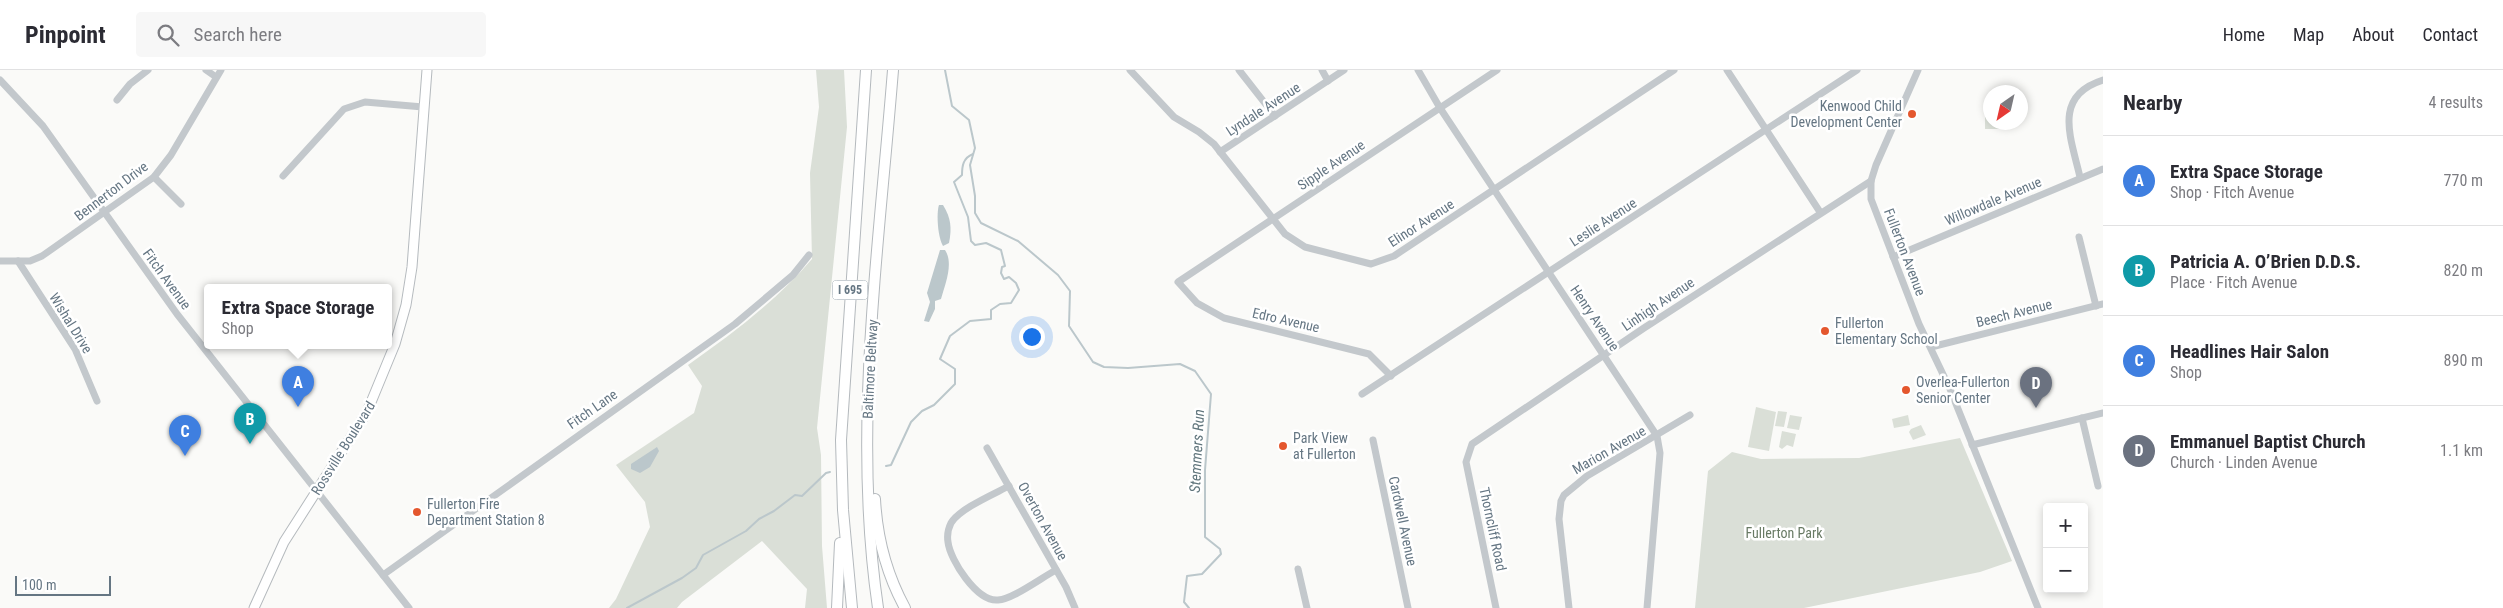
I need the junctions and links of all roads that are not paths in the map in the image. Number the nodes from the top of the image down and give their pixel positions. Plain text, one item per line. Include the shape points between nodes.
1 (148, 70) edge
2 (206, 70) edge
3 (221, 70) edge
4 (427, 70) edge
5 (866, 70) edge
6 (893, 70) edge
7 (1130, 70) edge
8 (1238, 70) edge
9 (1322, 70) edge
10 (1344, 70) edge
11 (1418, 70) edge
12 (1497, 70) edge
13 (1674, 70) edge
14 (1727, 70) edge
15 (1857, 70) edge
16 (1918, 70) edge
17 (216, 77) junction
18 (0, 80) edge
19 (2103, 80) edge
20 (1328, 81) junction
21 (117, 100) dead end
22 (423, 107) junction
23 (1440, 108) junction
24 (1275, 116) junction
25 (1766, 129) junction
26 (1220, 152) junction
27 (2103, 169) edge
28 (283, 176) dead end
29 (154, 177) junction
30 (2080, 177) junction
31 (1871, 181) junction
32 (1495, 189) junction
33 (181, 204) dead end
34 (1820, 212) junction
35 (104, 213) junction
36 (1273, 218) junction
37 (2079, 237) dead end
38 (809, 255) dead end
39 (1894, 257) junction
40 (0, 261) edge
41 (18, 261) junction
42 (1550, 272) junction
43 (1178, 282) joint
44 (875, 298) junction
45 (2100, 305) edge
46 (1931, 347) junction
47 (204, 348) edge
48 (204, 349) edge
49 (1605, 355) junction
50 (1391, 376) junction
51 (1362, 394) dead end
52 (97, 401) dead end
53 (2103, 413) edge
54 (1690, 415) dead end
55 (2082, 418) junction
56 (1657, 436) junction
57 (1373, 440) dead end
58 (1972, 445) junction
59 (987, 448) dead end
60 (1467, 455) joint
61 (1009, 486) junction
62 (2098, 486) dead end
63 (316, 491) junction
64 (843, 510) junction
65 (1298, 569) dead end
66 (1056, 570) junction
67 (383, 575) junction
68 (254, 608) edge
69 (409, 608) edge
70 (837, 608) edge
71 (852, 608) edge
72 (878, 608) edge
73 (905, 608) edge
74 (1075, 608) edge
75 (1307, 608) edge
76 (1408, 608) edge
77 (1496, 608) edge
78 (1569, 608) edge
79 (1647, 608) edge
80 (2038, 608) edge

1 - 21 street
2 - 17 street
3 - 17 street, Bennerton Drive
4 - 22 main road, Rossville Boulevard
5 - 64 highway, Baltimore Beltway / I 695 via 843,393
6 - 44 highway, Baltimore Beltway / I 695
7 - 26 street, Elinor Avenue via 1174,117 1205,136
8 - 24 street
9 - 20 street
10 - 20 street, Lyndale Avenue
11 - 23 street, Henry Avenue
12 - 23 street, Sipple Avenue
13 - 32 street, Elinor Avenue
14 - 25 street
15 - 25 street, Leslie Avenue
16 - 31 street, Fullerton Avenue
17 - 29 street, Bennerton Drive via 171,155
18 - 35 street, Fitch Avenue via 34,115
19 - 30 street via 2080,90 2069,110
20 - 24 street, Lyndale Avenue
22 - 28 street via 365,102 344,109
22 - 63 main road, Rossville Boulevard via 412,267 401,325 367,412
23 - 32 street, Henry Avenue
23 - 36 street, Sipple Avenue
24 - 26 street, Lyndale Avenue
25 - 34 street
25 - 42 street, Leslie Avenue
26 - 36 street, Elinor Avenue
27 - 30 street, Willowdale Avenue
29 - 33 street
29 - 35 street, Bennerton Drive
30 - 39 street, Willowdale Avenue
31 - 34 street, Linhigh Avenue
31 - 39 street, Fullerton Avenue via 1871,199
32 - 36 street, Elinor Avenue via 1394,256 1371,264 1304,247 1285,234
32 - 42 street, Henry Avenue
34 - 49 street, Linhigh Avenue
35 - 41 street, Bennerton Drive via 42,256
35 - 47 street, Fitch Avenue
36 - 43 street, Sipple Avenue
37 - 45 street
38 - 67 street, Fitch Lane via 793,275 735,324
39 - 46 street, Fullerton Avenue
40 - 41 street, Bennerton Drive
41 - 52 street, Wishal Drive via 75,349
42 - 49 street, Henry Avenue
42 - 50 street, Leslie Avenue
43 - 50 street, Edro Avenue via 1197,303 1224,318 1368,354
44 - 72 highway, Baltimore Beltway / I 695 via 868,396 867,473
44 - 73 highway via 875,511 886,562
45 - 46 street, Beech Avenue
46 - 58 street, Fullerton Avenue
48 - 63 street, Fitch Avenue
49 - 56 street, Henry Avenue
49 - 60 street, Linhigh Avenue via 1477,439
50 - 51 street, Leslie Avenue
53 - 55 street
54 - 56 street, Marion Avenue
55 - 58 street
55 - 62 street
56 - 78 street, Marion Avenue via 1587,476 1561,501 1559,519
56 - 79 street, Henry Avenue via 1660,453
57 - 76 street, Cardwell Avenue
58 - 80 street, Fullerton Avenue
59 - 61 street, Overton Avenue
60 - 77 street, Thorncliff Road
61 - 66 street, Overton Avenue
61 - 66 street via 954,518 949,529 949,548 970,584 988,600 1006,598
63 - 67 street, Fitch Avenue
63 - 68 main road, Rossville Boulevard via 278,552
64 - 70 highway
64 - 71 highway, Baltimore Beltway / I 695
65 - 75 street
66 - 74 street, Overton Avenue
67 - 69 street, Fitch Avenue

